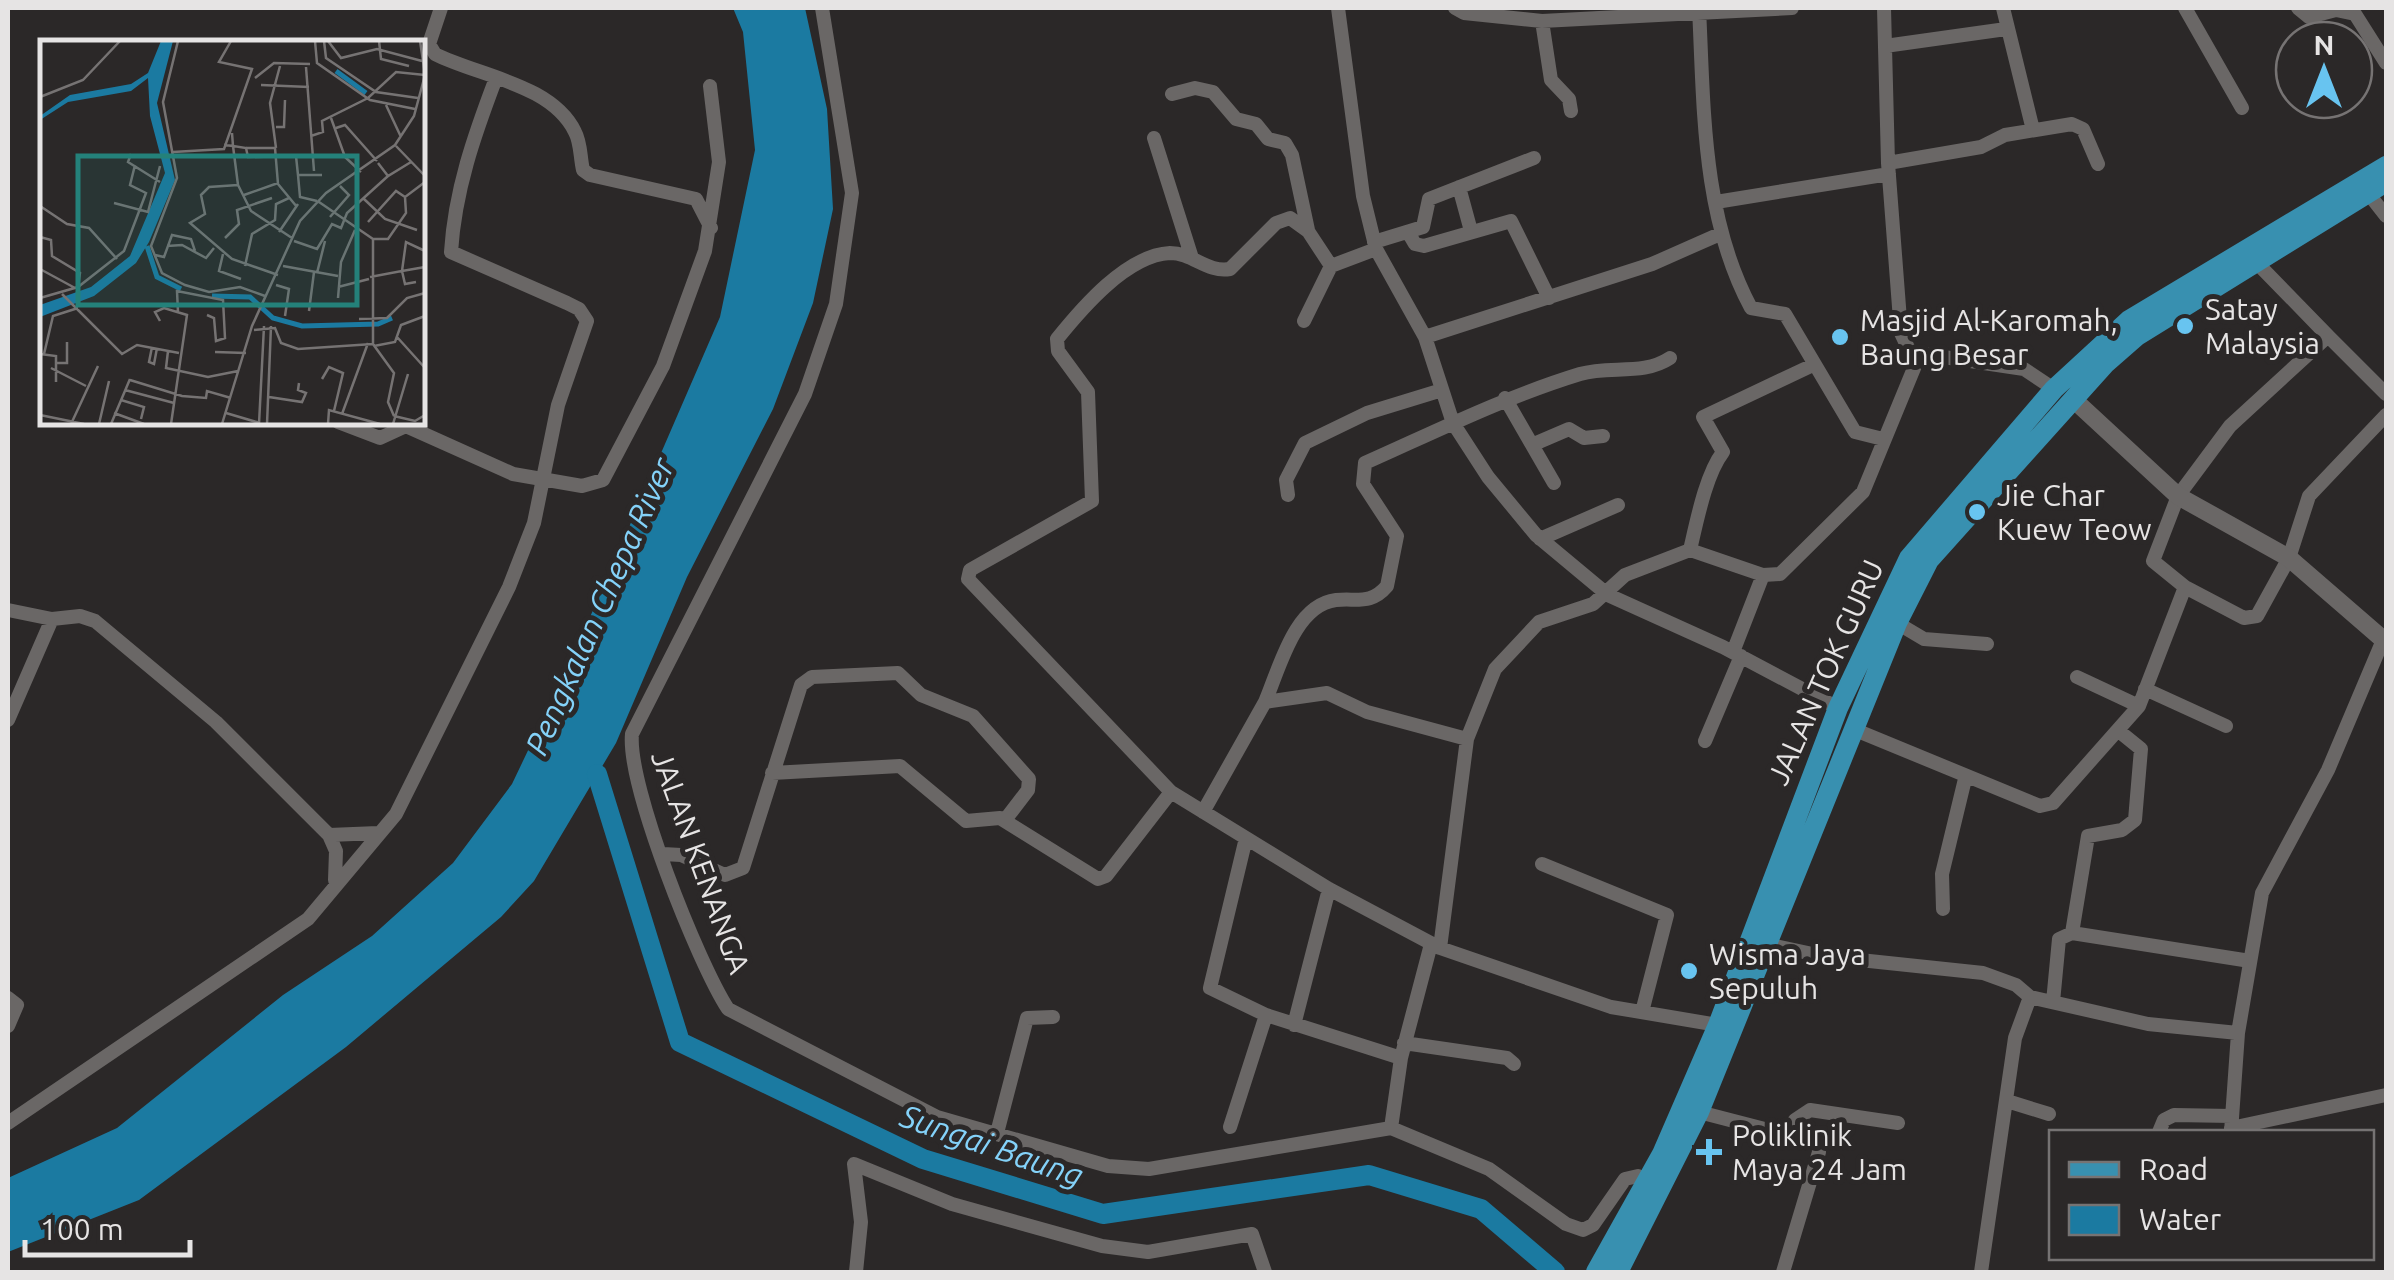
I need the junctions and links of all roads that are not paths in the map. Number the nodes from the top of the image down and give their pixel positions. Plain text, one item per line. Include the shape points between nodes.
1 (440, 8) edge
2 (822, 8) edge
3 (1338, 8) edge
4 (1455, 8) edge
5 (1792, 8) edge
6 (1884, 8) edge
7 (2003, 8) edge
8 (2185, 8) edge
9 (2298, 8) edge
10 (1764, 10) edge
11 (1699, 11) edge
12 (1542, 21) junction
13 (2006, 28) junction
14 (1885, 46) junction
15 (2386, 63) edge
16 (496, 78) junction
17 (710, 86) dead end
18 (1172, 94) dead end
19 (2242, 108) dead end
20 (1571, 110) dead end
21 (2032, 130) junction
22 (1154, 138) dead end
23 (1534, 158) dead end
24 (2098, 164) dead end
25 (2386, 166) edge
26 (1889, 168) junction
27 (1459, 188) junction
28 (2378, 188) edge
29 (1716, 202) junction
30 (2386, 216) edge
31 (711, 229) junction
32 (1308, 231) junction
33 (1471, 231) junction
34 (1408, 232) junction
35 (1720, 234) junction
36 (1375, 246) junction
37 (1192, 258) junction
38 (2256, 262) junction
39 (1331, 266) junction
40 (1549, 298) junction
41 (1304, 321) dead end
42 (2328, 336) junction
43 (1424, 337) junction
44 (1919, 356) junction
45 (1670, 358) dead end
46 (1814, 365) junction
47 (1442, 390) junction
48 (2064, 394) junction
49 (2386, 394) edge
50 (1505, 398) junction
51 (2386, 415) edge
52 (1453, 424) junction
53 (346, 425) edge
54 (1603, 436) dead end
55 (1882, 439) junction
56 (1534, 444) junction
57 (544, 479) junction
58 (1554, 483) dead end
59 (1288, 495) dead end
60 (2178, 496) junction
61 (1618, 504) dead end
62 (1540, 539) junction
63 (1690, 550) junction
64 (2290, 558) junction
65 (1763, 575) junction
66 (2185, 587) junction
67 (1608, 594) junction
68 (8, 610) edge
69 (52, 620) junction
70 (1897, 623) junction
71 (2385, 641) edge
72 (1987, 644) dead end
73 (1737, 654) junction
74 (2077, 677) dead end
75 (2146, 689) junction
76 (1265, 702) junction
77 (2139, 706) junction
78 (1838, 708) junction
79 (8, 720) edge
80 (2226, 726) dead end
81 (1853, 729) junction
82 (2120, 732) junction
83 (1466, 740) junction
84 (1705, 740) dead end
85 (1831, 756) junction
86 (772, 772) junction
87 (1965, 778) junction
88 (1170, 792) junction
89 (1203, 812) junction
90 (1004, 820) junction
91 (378, 833) junction
92 (329, 835) junction
93 (1246, 838) junction
94 (662, 854) junction
95 (1542, 864) dead end
96 (335, 882) junction
97 (1330, 889) junction
98 (1943, 909) dead end
99 (2072, 933) junction
100 (1766, 944) junction
101 (1436, 946) junction
102 (2250, 961) junction
103 (2030, 997) junction
104 (8, 998) edge
105 (2053, 1002) junction
106 (1642, 1012) junction
107 (1266, 1016) junction
108 (1053, 1017) dead end
109 (1294, 1024) junction
110 (1718, 1025) junction
111 (8, 1026) edge
112 (2238, 1033) junction
113 (1402, 1050) junction
114 (1514, 1064) dead end
115 (2386, 1095) edge
116 (2007, 1101) junction
117 (1699, 1112) junction
118 (2048, 1114) dead end
119 (8, 1123) edge
120 (1898, 1123) dead end
121 (1230, 1126) dead end
122 (2231, 1126) edge
123 (1392, 1128) junction
124 (2160, 1130) edge
125 (997, 1133) junction
126 (1788, 1134) junction
127 (1648, 1184) junction
128 (1616, 1262) edge
129 (856, 1272) edge
130 (1265, 1272) edge
131 (1596, 1272) edge
132 (1783, 1272) edge
133 (1981, 1272) edge

1 - 16 street via 430,49
2 - 94 street, JALAN KENANGA via 852,193 836,304 805,394 632,734 634,772
3 - 36 street
4 - 12 street
5 - 10 street
6 - 14 street
7 - 13 street
8 - 19 street
9 - 15 street via 2309,18 2336,10 2355,14
10 - 11 street
11 - 12 street
11 - 29 street
12 - 20 street via 1551,80
13 - 14 street
13 - 21 street
14 - 26 street
16 - 31 street via 569,122 590,175 696,199
16 - 57 street via 466,157 451,252 586,317 548,442
17 - 31 street via 719,162
18 - 32 street via 1213,92 1236,118 1285,143
21 - 24 street via 2079,126
21 - 26 street
22 - 37 street
23 - 27 street
25 - 48 main road, JALAN TOK GURU via 2129,320
26 - 29 street
26 - 44 street via 1901,333
27 - 33 street
27 - 34 street via 1429,199 1426,224
28 - 30 street
28 - 38 main road, JALAN TOK GURU
29 - 35 street
31 - 57 street via 663,366 612,470 593,486
32 - 37 street via 1293,218 1278,222 1230,269 1213,270
32 - 39 street
33 - 34 street via 1422,246
33 - 40 street via 1502,220 1514,223
34 - 36 street
35 - 40 street
35 - 46 street via 1751,308 1785,314
36 - 39 street
36 - 43 street
37 - 88 street via 1167,254 1128,268 1060,335 1058,351 1088,392 1092,500 968,574
38 - 42 street
38 - 48 main road, JALAN TOK GURU via 2137,336
39 - 41 street
40 - 43 street
42 - 49 street
42 - 60 street via 2230,426
43 - 47 street
44 - 48 street via 2022,369
44 - 55 street
45 - 50 street via 1640,369 1598,368
46 - 55 street via 1858,435
46 - 63 street via 1703,416 1723,452 1710,468
47 - 52 street
47 - 59 street via 1367,412 1305,443 1286,480
48 - 60 street
48 - 70 main road, JALAN TOK GURU via 1930,560
48 - 78 main road, JALAN TOK GURU via 1910,558
50 - 52 street
50 - 56 street
51 - 64 street via 2310,496
52 - 62 street
52 - 76 street via 1365,463 1363,484 1395,529 1387,586 1371,599 1336,600 1310,612
53 - 57 street via 380,438 406,426 484,465
54 - 56 street via 1584,438 1569,429
55 - 65 street via 1862,492 1780,574
56 - 58 street
57 - 91 street via 534,523 493,621 396,814
60 - 64 street
60 - 66 street via 2153,561
61 - 62 street
62 - 67 street
63 - 65 street
63 - 67 street via 1625,575
64 - 66 street via 2253,618
64 - 71 street
65 - 73 street
66 - 75 street
67 - 73 street
67 - 83 street via 1537,623 1495,668
68 - 69 street
69 - 79 street
69 - 92 street via 95,620 216,722
70 - 72 street via 1924,639
70 - 81 main road, JALAN TOK GURU
71 - 102 street via 2328,770 2262,893
73 - 78 street
73 - 84 street
74 - 77 street
75 - 77 street
75 - 80 street
76 - 83 street via 1327,693 1367,712
76 - 89 street
77 - 82 street
78 - 85 main road, JALAN TOK GURU
81 - 85 main road, JALAN TOK GURU
81 - 87 street
82 - 87 street via 2047,806
82 - 99 street via 2141,749 2135,820 2122,830 2088,836
83 - 101 street
85 - 100 main road, JALAN TOK GURU
85 - 110 main road, JALAN TOK GURU
86 - 90 street via 893,765 966,822
86 - 90 street via 805,679 898,673 922,695 973,716 1027,776 1030,787
86 - 94 street via 740,871 726,875
87 - 98 street via 1942,874
88 - 89 street
88 - 90 street via 1098,879
89 - 93 street
91 - 92 street
91 - 96 street
92 - 96 street
93 - 97 street
93 - 107 street via 1209,984 1216,994
94 - 125 street, JALAN KENANGA via 706,976 728,1008 922,1111
95 - 106 street via 1666,915
96 - 119 street via 308,919
97 - 101 street
97 - 109 street
99 - 102 street
99 - 105 street via 2058,939
100 - 103 street via 1983,974
100 - 117 main road, JALAN TOK GURU
101 - 106 street
101 - 113 street
102 - 112 street
103 - 105 street
103 - 116 street via 2015,1038
104 - 111 street via 17,1006
105 - 112 street via 2148,1024
106 - 110 street
107 - 109 street
107 - 121 street
108 - 125 street via 1028,1018
109 - 113 street
110 - 127 main road, JALAN TOK GURU
112 - 122 street
113 - 114 street via 1510,1058
113 - 123 street
115 - 122 street
116 - 118 street
116 - 133 street
117 - 126 street
117 - 128 main road, JALAN TOK GURU
120 - 126 street via 1810,1110
122 - 124 street via 2174,1116
123 - 125 street, JALAN KENANGA via 1140,1170
123 - 127 street via 1489,1170 1577,1230 1593,1225 1625,1179 1638,1176
126 - 132 street via 1811,1138 1820,1152
127 - 128 main road, JALAN TOK GURU
128 - 131 main road, JALAN TOK GURU
129 - 130 street via 861,1222 854,1164 952,1204 1102,1246 1148,1252 1252,1234

